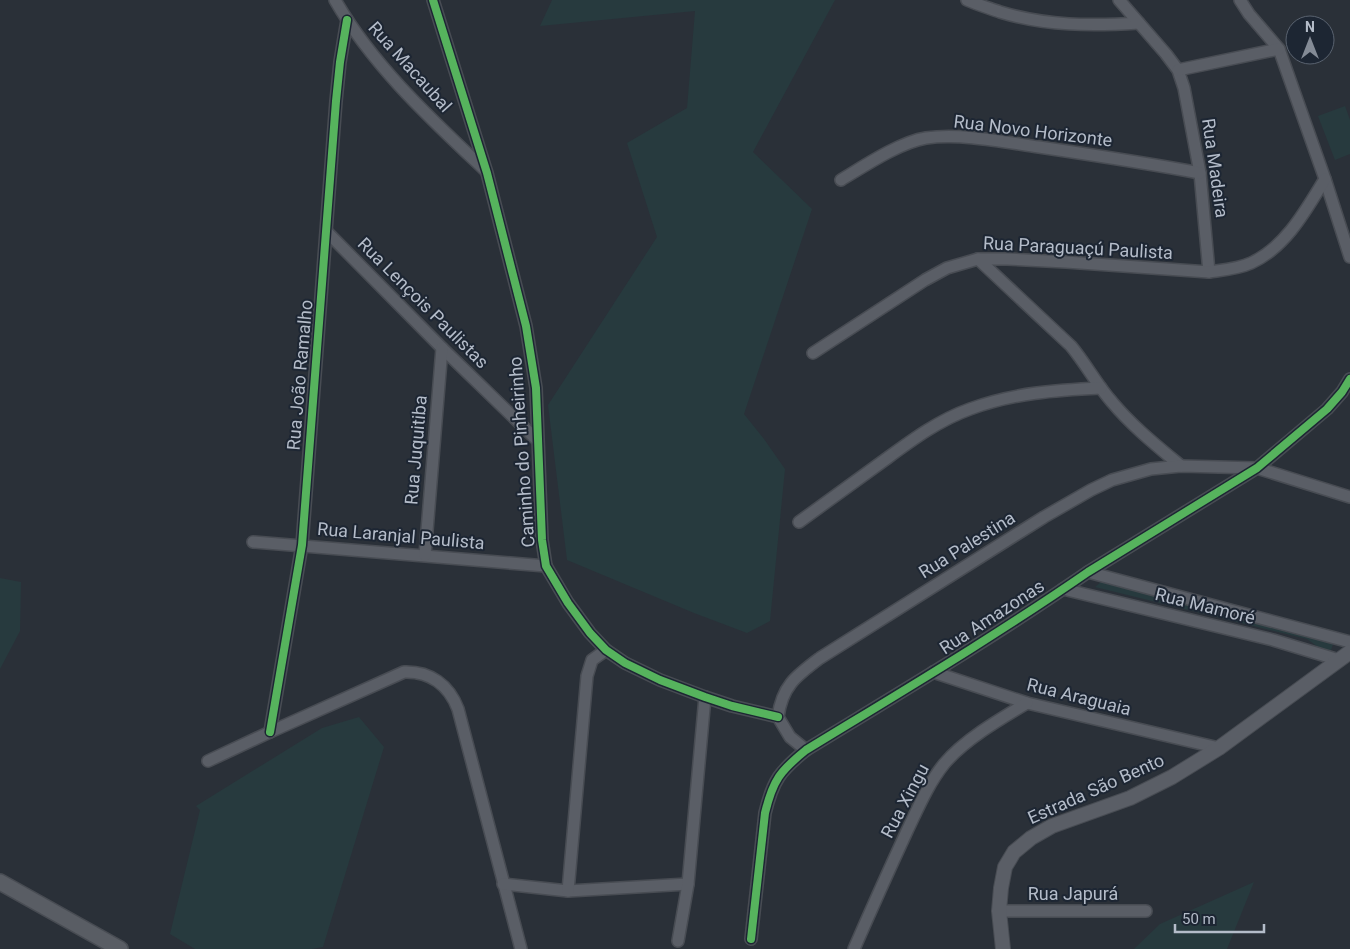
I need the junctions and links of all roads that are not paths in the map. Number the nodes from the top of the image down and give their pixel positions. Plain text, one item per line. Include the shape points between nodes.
1 (335, 0) edge
2 (433, 0) edge
3 (967, 0) edge
4 (1119, 0) edge
5 (1240, 0) edge
6 (346, 20) junction
7 (1139, 23) junction
8 (1279, 49) junction
9 (1178, 70) junction
10 (487, 173) junction
11 (1200, 173) junction
12 (1325, 179) junction
13 (841, 180) dead end
14 (327, 232) junction
15 (1350, 257) edge
16 (978, 259) junction
17 (1209, 272) junction
18 (442, 348) junction
19 (813, 353) dead end
20 (1350, 379) edge
21 (1101, 388) junction
22 (538, 441) junction
23 (1181, 466) junction
24 (1257, 468) junction
25 (1350, 497) edge
26 (799, 522) dead end
27 (253, 542) dead end
28 (302, 545) junction
29 (425, 555) junction
30 (546, 566) junction
31 (1088, 572) junction
32 (1063, 589) junction
33 (1350, 642) edge
34 (606, 650) junction
35 (1344, 656) edge
36 (933, 672) junction
37 (705, 697) junction
38 (1027, 703) junction
39 (778, 717) junction
40 (270, 732) junction
41 (1218, 748) junction
42 (806, 750) junction
43 (208, 761) dead end
44 (0, 882) edge
45 (504, 884) junction
46 (688, 884) junction
47 (568, 891) junction
48 (999, 911) junction
49 (1146, 911) dead end
50 (751, 939) dead end
51 (678, 941) dead end
52 (120, 949) edge
53 (521, 949) edge
54 (854, 949) edge
55 (1003, 949) edge

1 - 6 street, Rua Macaubal
2 - 10 street, Caminho do Pinheirinho
3 - 7 street via 1043,22 1078,25
4 - 7 street
5 - 8 street
6 - 10 street, Rua Macaubal via 395,80
6 - 14 street, Rua João Ramalho via 337,91
7 - 9 street
8 - 9 street
8 - 12 street
9 - 11 street, Rua Madeira
10 - 22 street, Caminho do Pinheirinho via 526,326 536,388
11 - 13 street, Rua Novo Horizonte via 1014,143 946,137 925,138 905,145
11 - 17 street, Rua Madeira
12 - 15 street
12 - 17 street, Rua Paraguaçú Paulista via 1292,230 1272,251 1251,263
14 - 18 street, Rua Lençois Paulistas
14 - 28 street, Rua João Ramalho
16 - 17 street, Rua Paraguaçú Paulista
16 - 19 street, Rua Paraguaçú Paulista via 948,268 925,280
16 - 21 street via 1071,346
18 - 22 street, Rua Lençois Paulistas
18 - 29 street, Rua Juquitiba
20 - 24 street, Rua Amazonas via 1327,409
21 - 23 street via 1124,414
21 - 26 street via 1029,393 970,409 915,438
22 - 30 street, Caminho do Pinheirinho
23 - 24 street, Rua Palestina
23 - 39 street, Rua Palestina via 1112,480 1004,542 800,673 782,695
24 - 25 street, Rua Palestina
24 - 31 street, Rua Amazonas
27 - 28 street, Rua Laranjal Paulista
28 - 29 street, Rua Laranjal Paulista
28 - 40 street, Rua João Ramalho
29 - 30 street, Rua Laranjal Paulista
30 - 34 street, Caminho do Pinheirinho via 568,603
31 - 32 street, Rua Amazonas
31 - 33 street, Rua Mamoré
32 - 35 street, Rua Mamoré
32 - 36 street, Rua Amazonas
34 - 37 street, Caminho do Pinheirinho via 660,680
34 - 47 street via 592,660 587,676
35 - 41 street, Estrada São Bento
36 - 38 street, Rua Araguaia
36 - 42 street, Rua Amazonas
37 - 39 street, Caminho do Pinheirinho
37 - 46 street
38 - 41 street, Rua Araguaia
38 - 54 street, Rua Xingu via 996,722 945,763 931,783
39 - 42 street via 790,737
40 - 43 street
40 - 45 street via 404,672 422,673 438,681 450,693 458,709
41 - 48 street, Estrada São Bento via 1152,788 1052,826 1031,838 1014,852 1005,867
42 - 50 street, Rua Amazonas via 788,764 769,794
44 - 52 main road
45 - 47 street
45 - 53 street
46 - 47 street
46 - 51 street
48 - 49 street, Rua Japurá
48 - 55 street, Estrada São Bento

